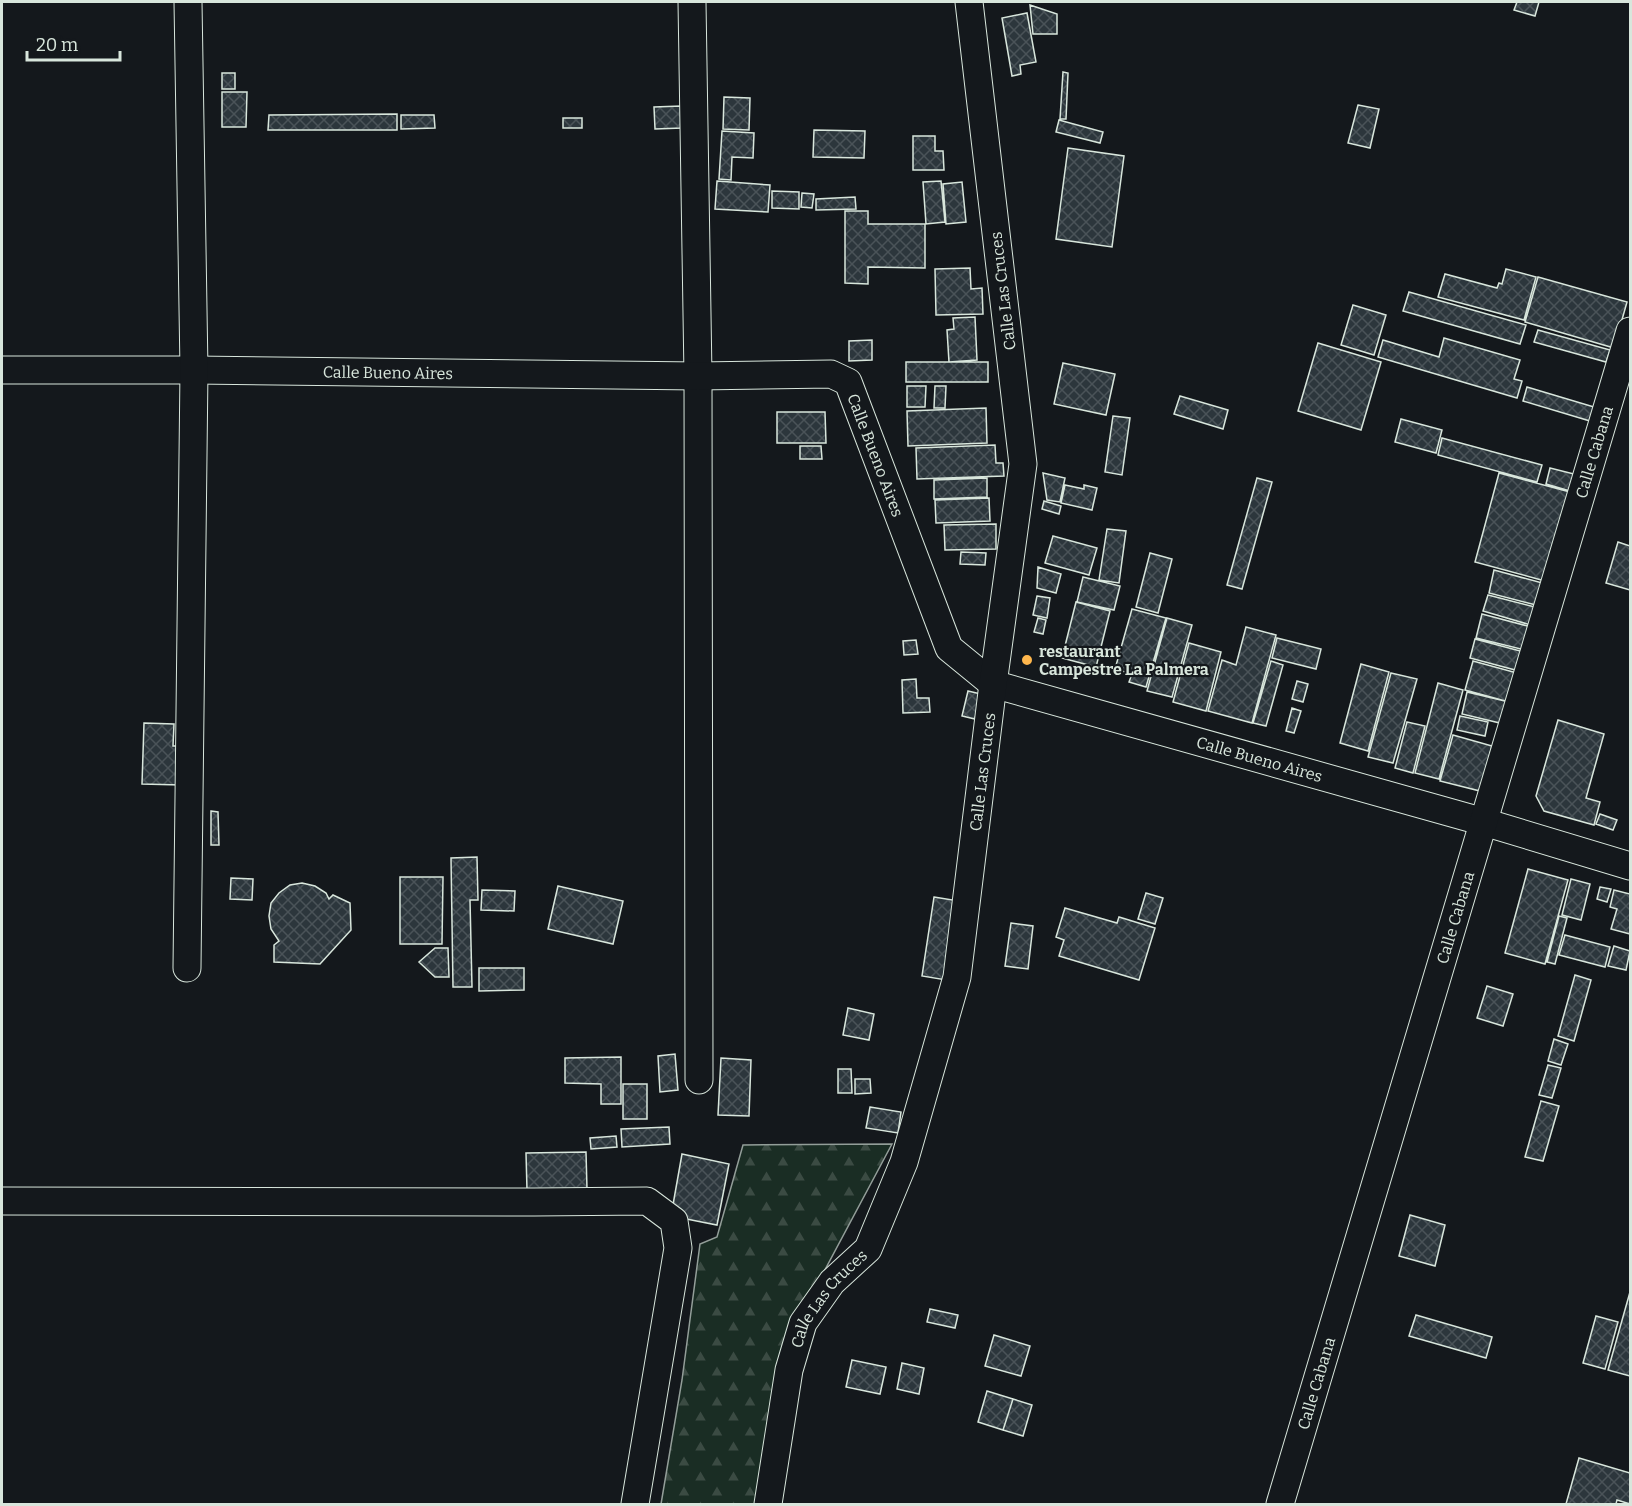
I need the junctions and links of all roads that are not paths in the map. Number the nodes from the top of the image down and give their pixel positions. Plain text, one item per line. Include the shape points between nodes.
1 (188, 2) edge
2 (692, 2) edge
3 (969, 2) edge
4 (1630, 331) edge
5 (2, 370) edge
6 (194, 370) junction
7 (698, 376) junction
8 (993, 684) junction
9 (1484, 822) junction
10 (1630, 866) edge
11 (187, 968) dead end
12 (699, 1080) dead end
13 (2, 1201) edge
14 (635, 1504) edge
15 (768, 1504) edge
16 (1280, 1504) edge

1 - 6 street
2 - 7 street
3 - 8 street, Calle Las Cruces via 1023,464
4 - 9 street, Calle Cabana
5 - 6 street, Calle Bueno Aires
6 - 7 street, Calle Bueno Aires
6 - 11 street
7 - 8 street, Calle Bueno Aires via 831,374 849,382 949,648
7 - 12 street
8 - 9 street, Calle Bueno Aires
8 - 15 street, Calle Las Cruces via 957,977 904,1162 868,1250 832,1282 803,1323 789,1370
9 - 10 street, Calle Bueno Aires
9 - 16 street, Calle Cabana
13 - 14 street via 647,1201 674,1221 678,1248

